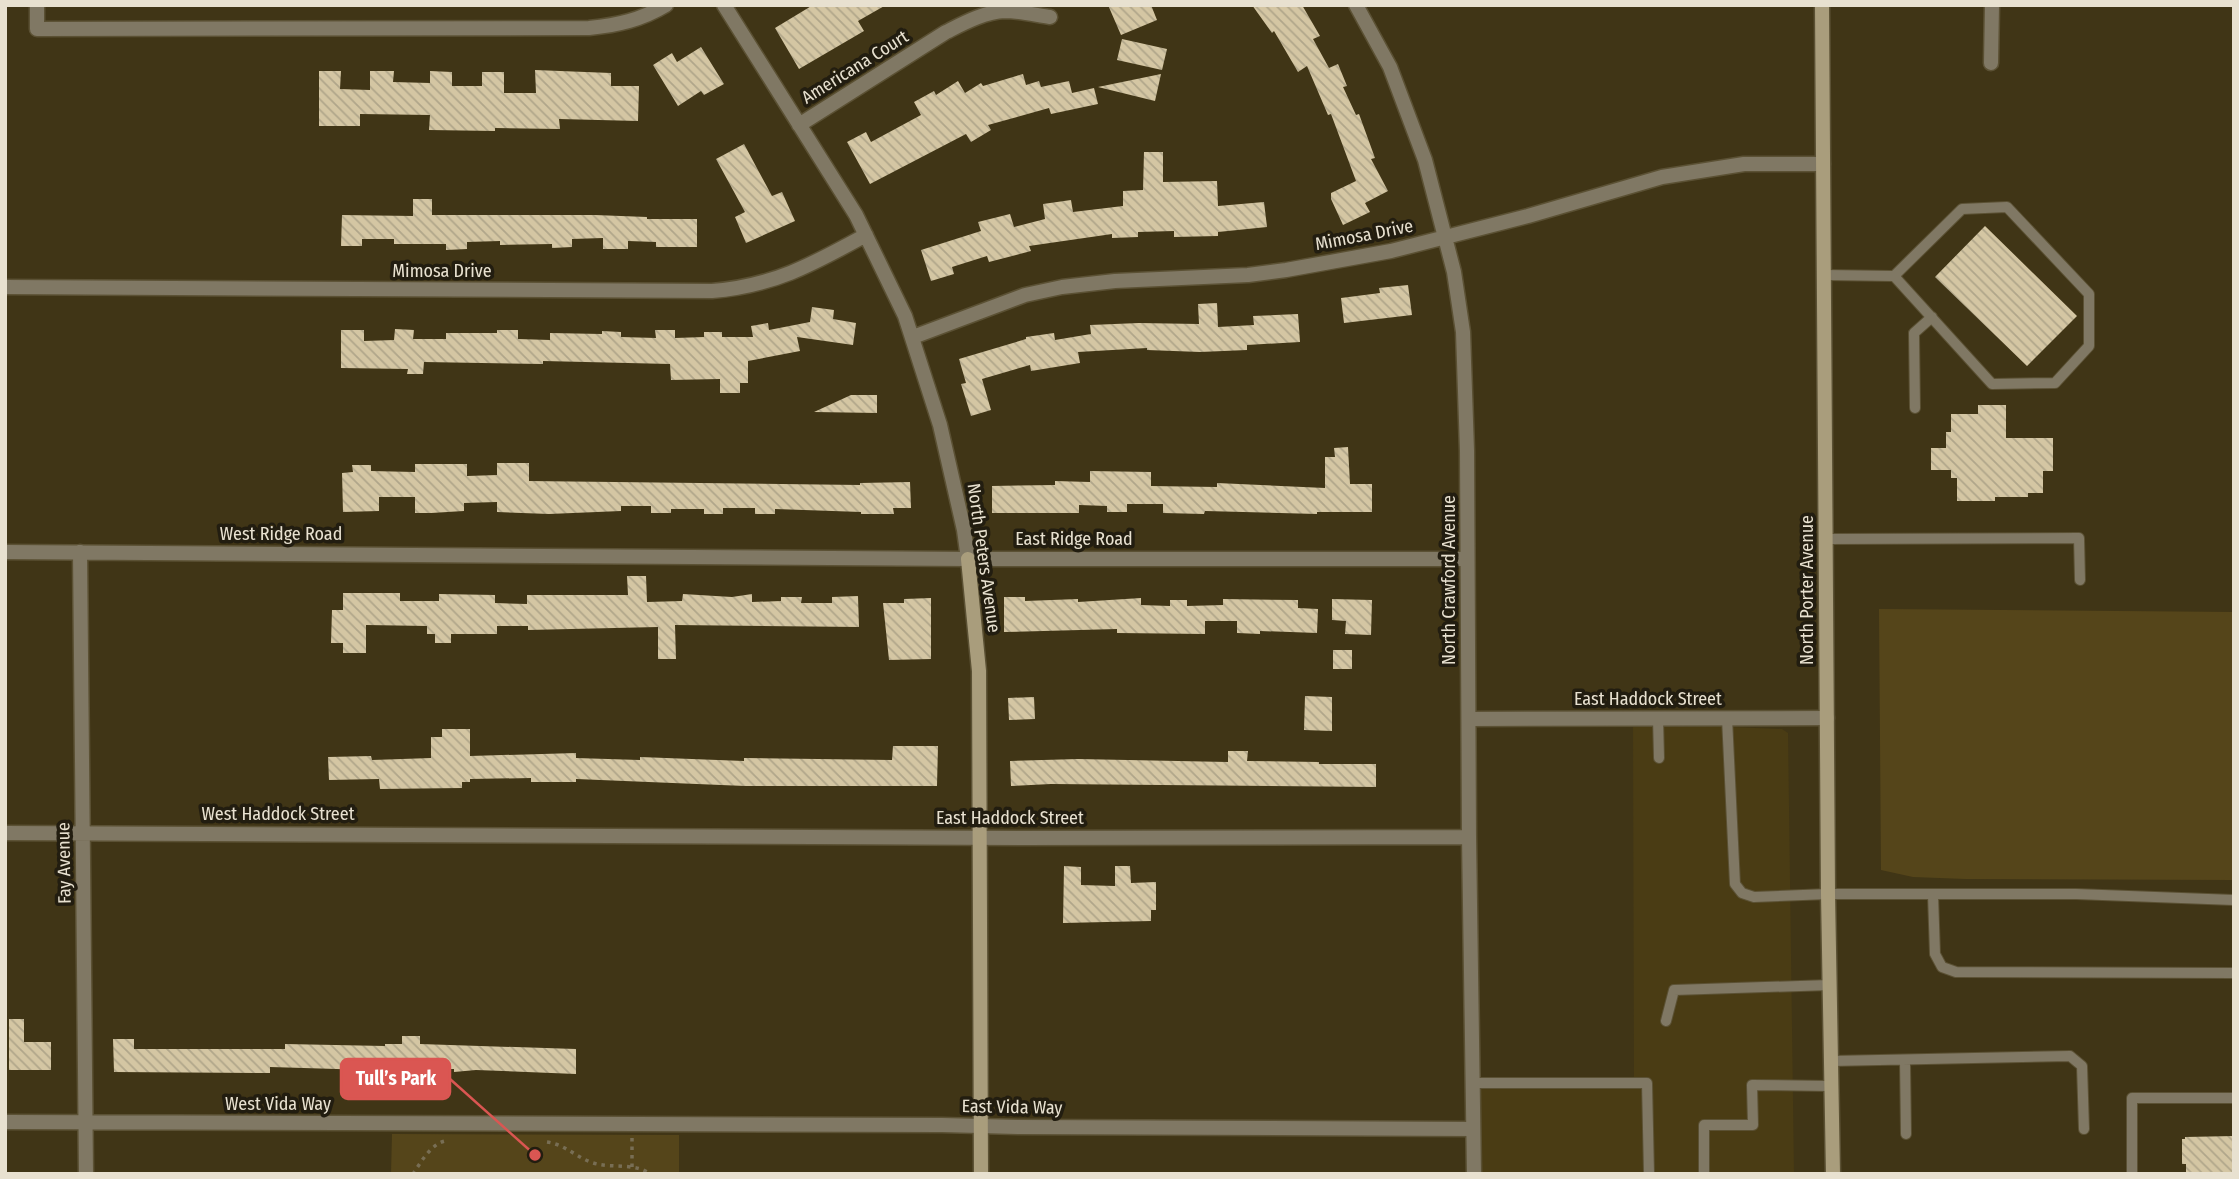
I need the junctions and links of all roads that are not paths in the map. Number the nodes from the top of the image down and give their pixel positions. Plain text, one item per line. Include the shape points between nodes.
1 (37, 5) edge
2 (666, 5) edge
3 (724, 5) edge
4 (1356, 5) edge
5 (1822, 5) edge
6 (1992, 5) edge
7 (1050, 17) dead end
8 (1991, 63) dead end
9 (799, 125) junction
10 (1823, 164) junction
11 (866, 234) junction
12 (1446, 237) junction
13 (1824, 275) junction
14 (1894, 276) junction
15 (5, 288) edge
16 (1932, 317) junction
17 (913, 337) junction
18 (1914, 408) dead end
19 (1826, 539) junction
20 (5, 552) edge
21 (80, 552) junction
22 (556, 555) joint
23 (968, 559) junction
24 (1467, 559) junction
25 (2080, 580) dead end
26 (1658, 718) junction
27 (1727, 718) junction
28 (1827, 718) junction
29 (1469, 719) junction
30 (1658, 758) dead end
31 (5, 833) edge
32 (83, 833) junction
33 (552, 834) joint
34 (981, 837) junction
35 (1469, 837) junction
36 (1828, 894) junction
37 (1933, 895) junction
38 (2234, 900) edge
39 (2234, 973) edge
40 (1829, 985) junction
41 (1666, 1021) dead end
42 (1831, 1061) junction
43 (1905, 1061) junction
44 (1473, 1083) junction
45 (1831, 1086) junction
46 (2234, 1098) edge
47 (5, 1122) edge
48 (86, 1122) junction
49 (550, 1124) joint
50 (981, 1126) junction
51 (1474, 1129) junction
52 (2084, 1129) dead end
53 (1906, 1133) dead end
54 (86, 1174) edge
55 (981, 1174) edge
56 (1474, 1174) edge
57 (1649, 1174) edge
58 (1704, 1174) edge
59 (1833, 1174) edge
60 (2132, 1174) edge

1 - 2 street via 37,29 589,28 629,22
3 - 9 street, North Peters Avenue
4 - 12 street, North Crawford Avenue via 1407,106
5 - 10 main road, North Porter Avenue
6 - 8 street
7 - 9 street, Americana Court via 1006,11 971,20
9 - 11 street, North Peters Avenue
10 - 12 street, Mimosa Drive via 1744,164 1681,173
10 - 13 main road, North Porter Avenue
11 - 15 street, Mimosa Drive via 776,279 712,291
11 - 17 street, North Peters Avenue
12 - 17 street, Mimosa Drive via 1261,274 1062,287 1025,295
12 - 24 street, North Crawford Avenue via 1463,332
13 - 14 lane
13 - 19 main road, North Porter Avenue
14 - 16 lane
14 - 16 lane via 1962,209 2007,208 2089,294 2089,346 2055,383 1992,384
16 - 18 lane via 1914,332
17 - 23 street, North Peters Avenue via 940,425
19 - 25 lane via 2079,538
19 - 28 main road, North Porter Avenue
20 - 21 street, West Ridge Road
21 - 22 street, West Ridge Road
21 - 32 street, Fay Avenue
22 - 23 street, East Ridge Road
23 - 24 street, East Ridge Road
23 - 34 main road, North Peters Avenue via 979,671
24 - 29 street, North Crawford Avenue
26 - 27 street, East Haddock Street
26 - 29 street, East Haddock Street
26 - 30 lane
27 - 28 street, East Haddock Street
27 - 36 lane via 1735,884 1742,893 1755,897
28 - 36 main road, North Porter Avenue
29 - 35 street, North Crawford Avenue
31 - 32 street, West Haddock Street
32 - 33 street, West Haddock Street
32 - 48 street, Fay Avenue
33 - 34 street, East Haddock Street
34 - 35 street, East Haddock Street
34 - 50 main road, North Peters Avenue
35 - 44 street, North Crawford Avenue
36 - 37 lane
36 - 40 main road, North Porter Avenue
37 - 38 lane via 2090,894
37 - 39 lane via 1935,954 1942,967 1956,972
40 - 41 lane via 1674,990
40 - 42 main road, North Porter Avenue
42 - 43 lane
42 - 45 main road, North Porter Avenue
43 - 52 lane via 2070,1056 2082,1066
43 - 53 lane
44 - 51 street, North Crawford Avenue
44 - 57 lane via 1647,1083
45 - 58 lane via 1752,1085 1753,1125 1704,1125
45 - 59 main road, North Porter Avenue
46 - 60 lane via 2132,1098
47 - 48 street, West Vida Way
48 - 49 street, West Vida Way
48 - 54 street, Fay Avenue
49 - 50 street, East Vida Way
50 - 51 street, East Vida Way
50 - 55 main road, North Peters Avenue
51 - 56 street, North Crawford Avenue

